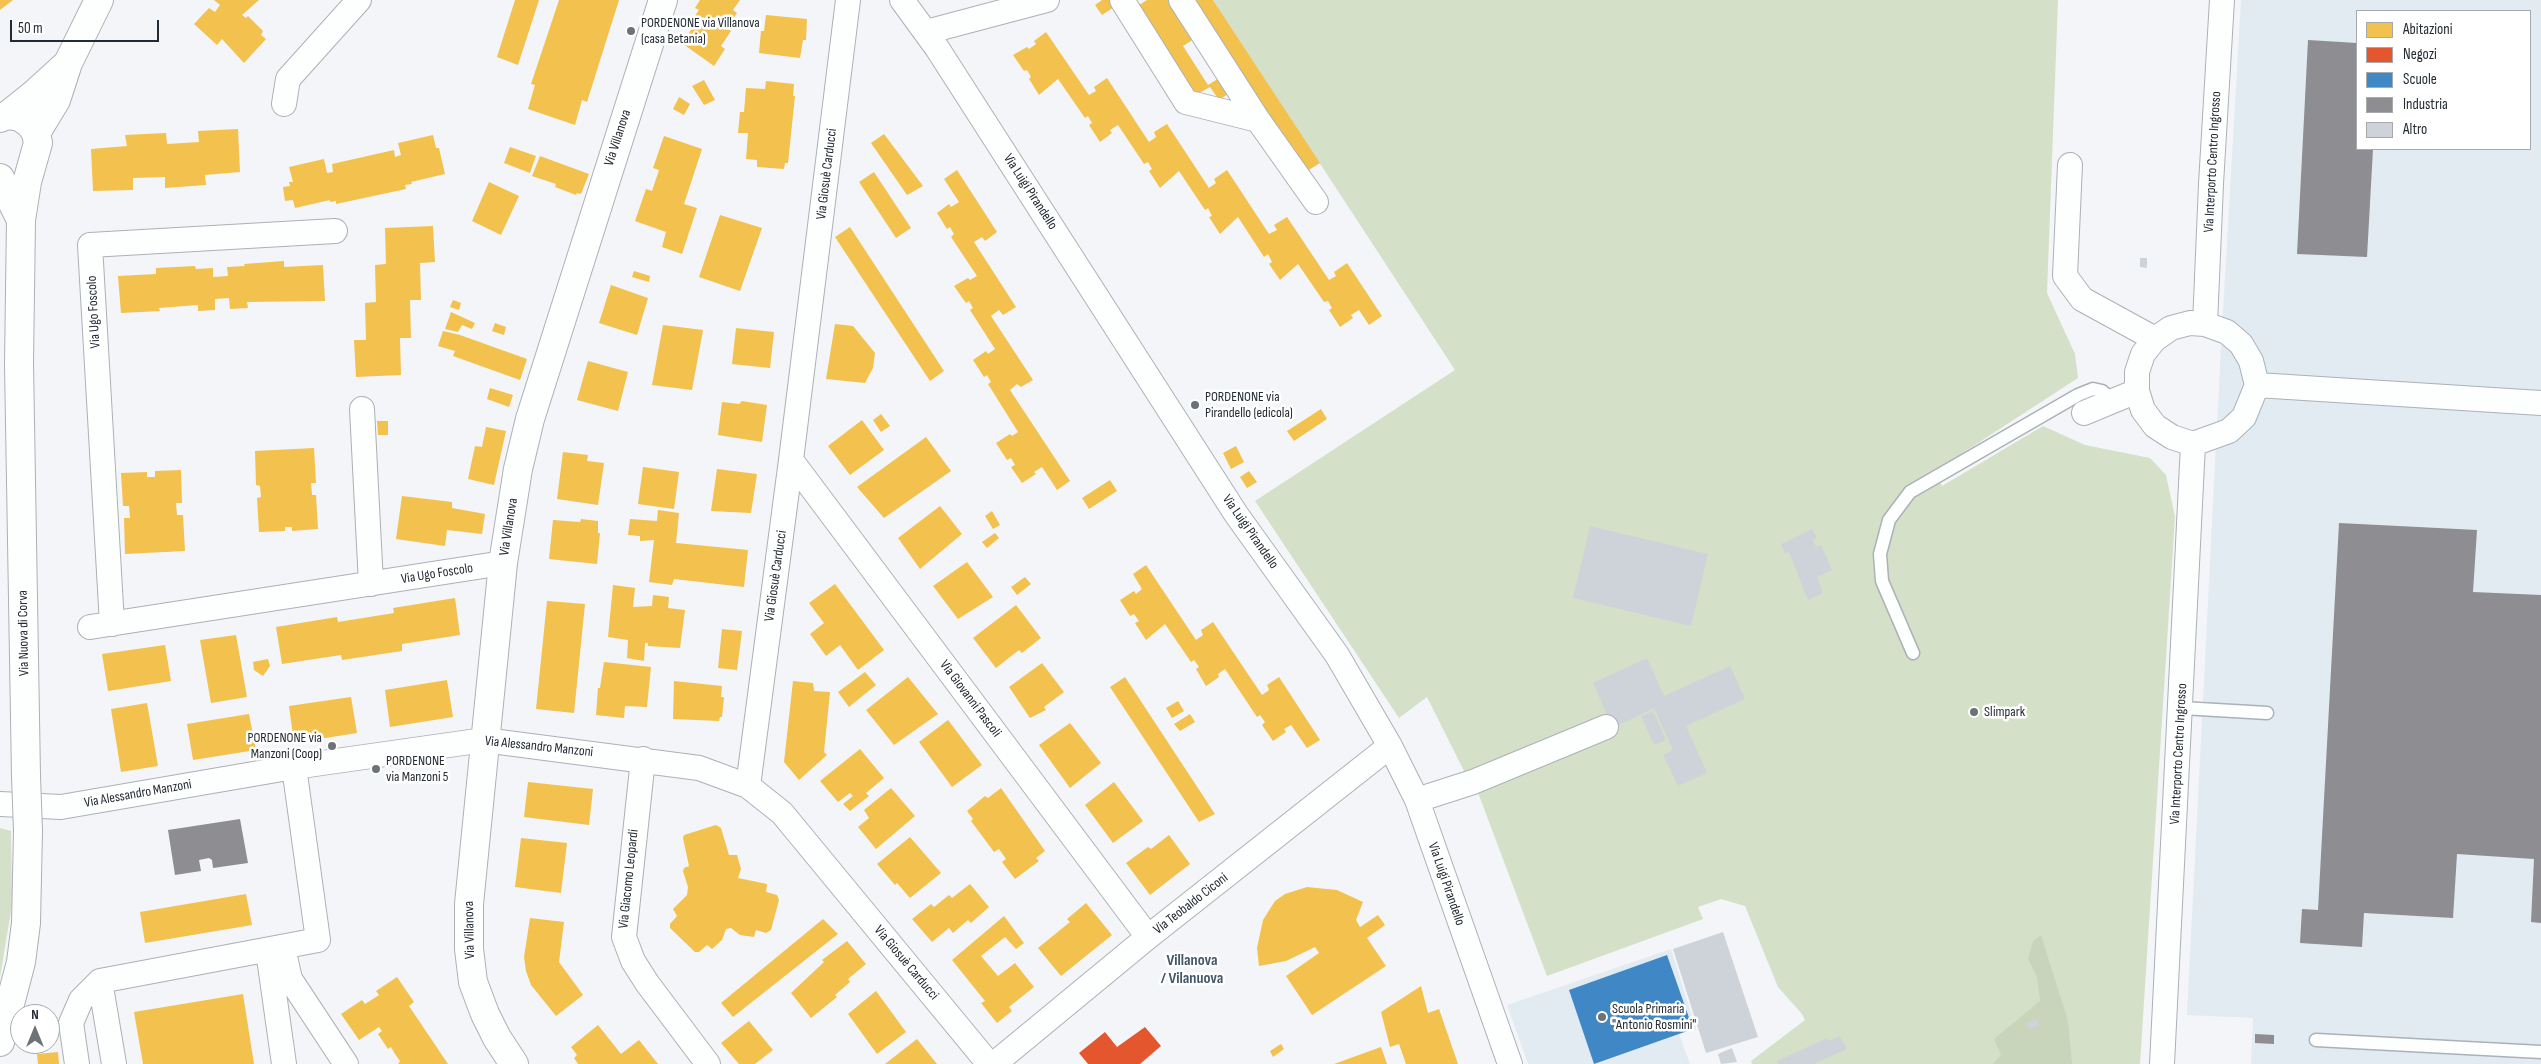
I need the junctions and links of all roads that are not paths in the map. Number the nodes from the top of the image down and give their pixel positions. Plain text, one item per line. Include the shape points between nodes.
1 (359, 0) edge
2 (663, 0) edge
3 (848, 0) edge
4 (902, 0) edge
5 (1047, 0) edge
6 (1122, 0) edge
7 (1181, 0) edge
8 (2222, 0) edge
9 (93, 2) edge
10 (926, 32) junction
11 (68, 63) junction
12 (284, 104) dead end
13 (4, 117) edge
14 (1258, 120) junction
15 (36, 133) junction
16 (32, 162) junction
17 (2070, 165) dead end
18 (0, 170) edge
19 (0, 178) edge
20 (1316, 202) dead end
21 (21, 220) junction
22 (335, 231) dead end
23 (2206, 324) junction
24 (2155, 338) junction
25 (2257, 385) junction
26 (2136, 391) junction
27 (2114, 401) junction
28 (2541, 403) edge
29 (362, 410) dead end
30 (2084, 414) dead end
31 (2193, 444) junction
32 (791, 460) junction
33 (503, 563) junction
34 (371, 584) junction
35 (1913, 653) dead end
36 (2182, 708) junction
37 (2267, 713) dead end
38 (1606, 726) dead end
39 (484, 740) junction
40 (1390, 746) junction
41 (643, 759) junction
42 (294, 767) junction
43 (748, 786) junction
44 (1417, 800) junction
45 (5, 805) edge
46 (1148, 937) junction
47 (276, 949) junction
48 (100, 981) junction
49 (2316, 1040) dead end
50 (0, 1042) edge
51 (2541, 1052) edge
52 (77, 1064) edge
53 (114, 1064) edge
54 (284, 1064) edge
55 (346, 1064) edge
56 (514, 1064) edge
57 (708, 1064) edge
58 (989, 1064) edge
59 (994, 1064) edge
60 (1510, 1064) edge
61 (2162, 1064) edge

1 - 12 street via 288,79
2 - 33 main road, Via Villanova via 530,419 518,469
3 - 32 street, Via Giosuè Carducci
4 - 10 street, Via Luigi Pirandello
5 - 10 street
6 - 14 street via 1186,102
7 - 14 street
8 - 23 street, Via Interporto Centro Ingrosso
9 - 11 main road, Via Nuova di Corva
10 - 40 street, Via Luigi Pirandello via 1236,514 1337,655
11 - 13 main road, Via Nuova di Corva via 33,96
11 - 15 main road, Via Nuova di Corva via 56,100
13 - 15 main road, Via Nuova di Corva via 20,117
14 - 20 street
15 - 16 main road, Via Nuova di Corva via 37,153
16 - 18 main road via 14,172
16 - 21 main road, Via Nuova di Corva
17 - 24 street via 2065,276 2082,299
19 - 21 main road, Via Nuova di Corva
21 - 50 main road, Via Nuova di Corva, bridge via 20,363 28,831 26,922 21,962
22 - 34 street, Via Ugo Foscolo via 90,245 101,625
23 - 24 street via 2190,323 2171,328
23 - 25 street via 2226,332 2241,344 2251,361
24 - 26 street via 2143,354 2136,372
25 - 28 street
25 - 31 street via 2244,417 2229,431
26 - 27 street
26 - 31 street via 2143,410 2155,426 2172,437
27 - 30 street
27 - 35 lane via 2102,391 2093,389 2078,395 1910,492 1888,520 1880,554 1882,581
29 - 34 street
31 - 36 street, Via Interporto Centro Ingrosso
32 - 43 street, Via Giosuè Carducci
32 - 46 street, Via Giovanni Pascoli
33 - 34 street, Via Ugo Foscolo
33 - 39 main road, Via Villanova
36 - 37 lane
36 - 61 street, Via Interporto Centro Ingrosso
38 - 44 street via 1474,782
39 - 41 street, Via Alessandro Manzoni
39 - 42 street, Via Alessandro Manzoni
39 - 56 main road, Via Villanova via 468,904 469,949 473,982 485,1014 496,1038
40 - 44 street, Via Luigi Pirandello
40 - 46 street, Via Teobaldo Ciconi
41 - 43 street, Via Alessandro Manzoni via 699,768
41 - 57 street, Via Giacomo Leopardi via 624,937 647,983
42 - 45 street, Via Alessandro Manzoni via 61,807
42 - 47 street via 318,940
43 - 58 street, Via Giosuè Carducci via 782,813
44 - 60 street, Via Luigi Pirandello
46 - 59 street, Via Teobaldo Ciconi
47 - 48 street
47 - 54 street
47 - 55 street via 290,979
48 - 52 street via 81,1000 71,1023
48 - 53 street
49 - 51 lane

